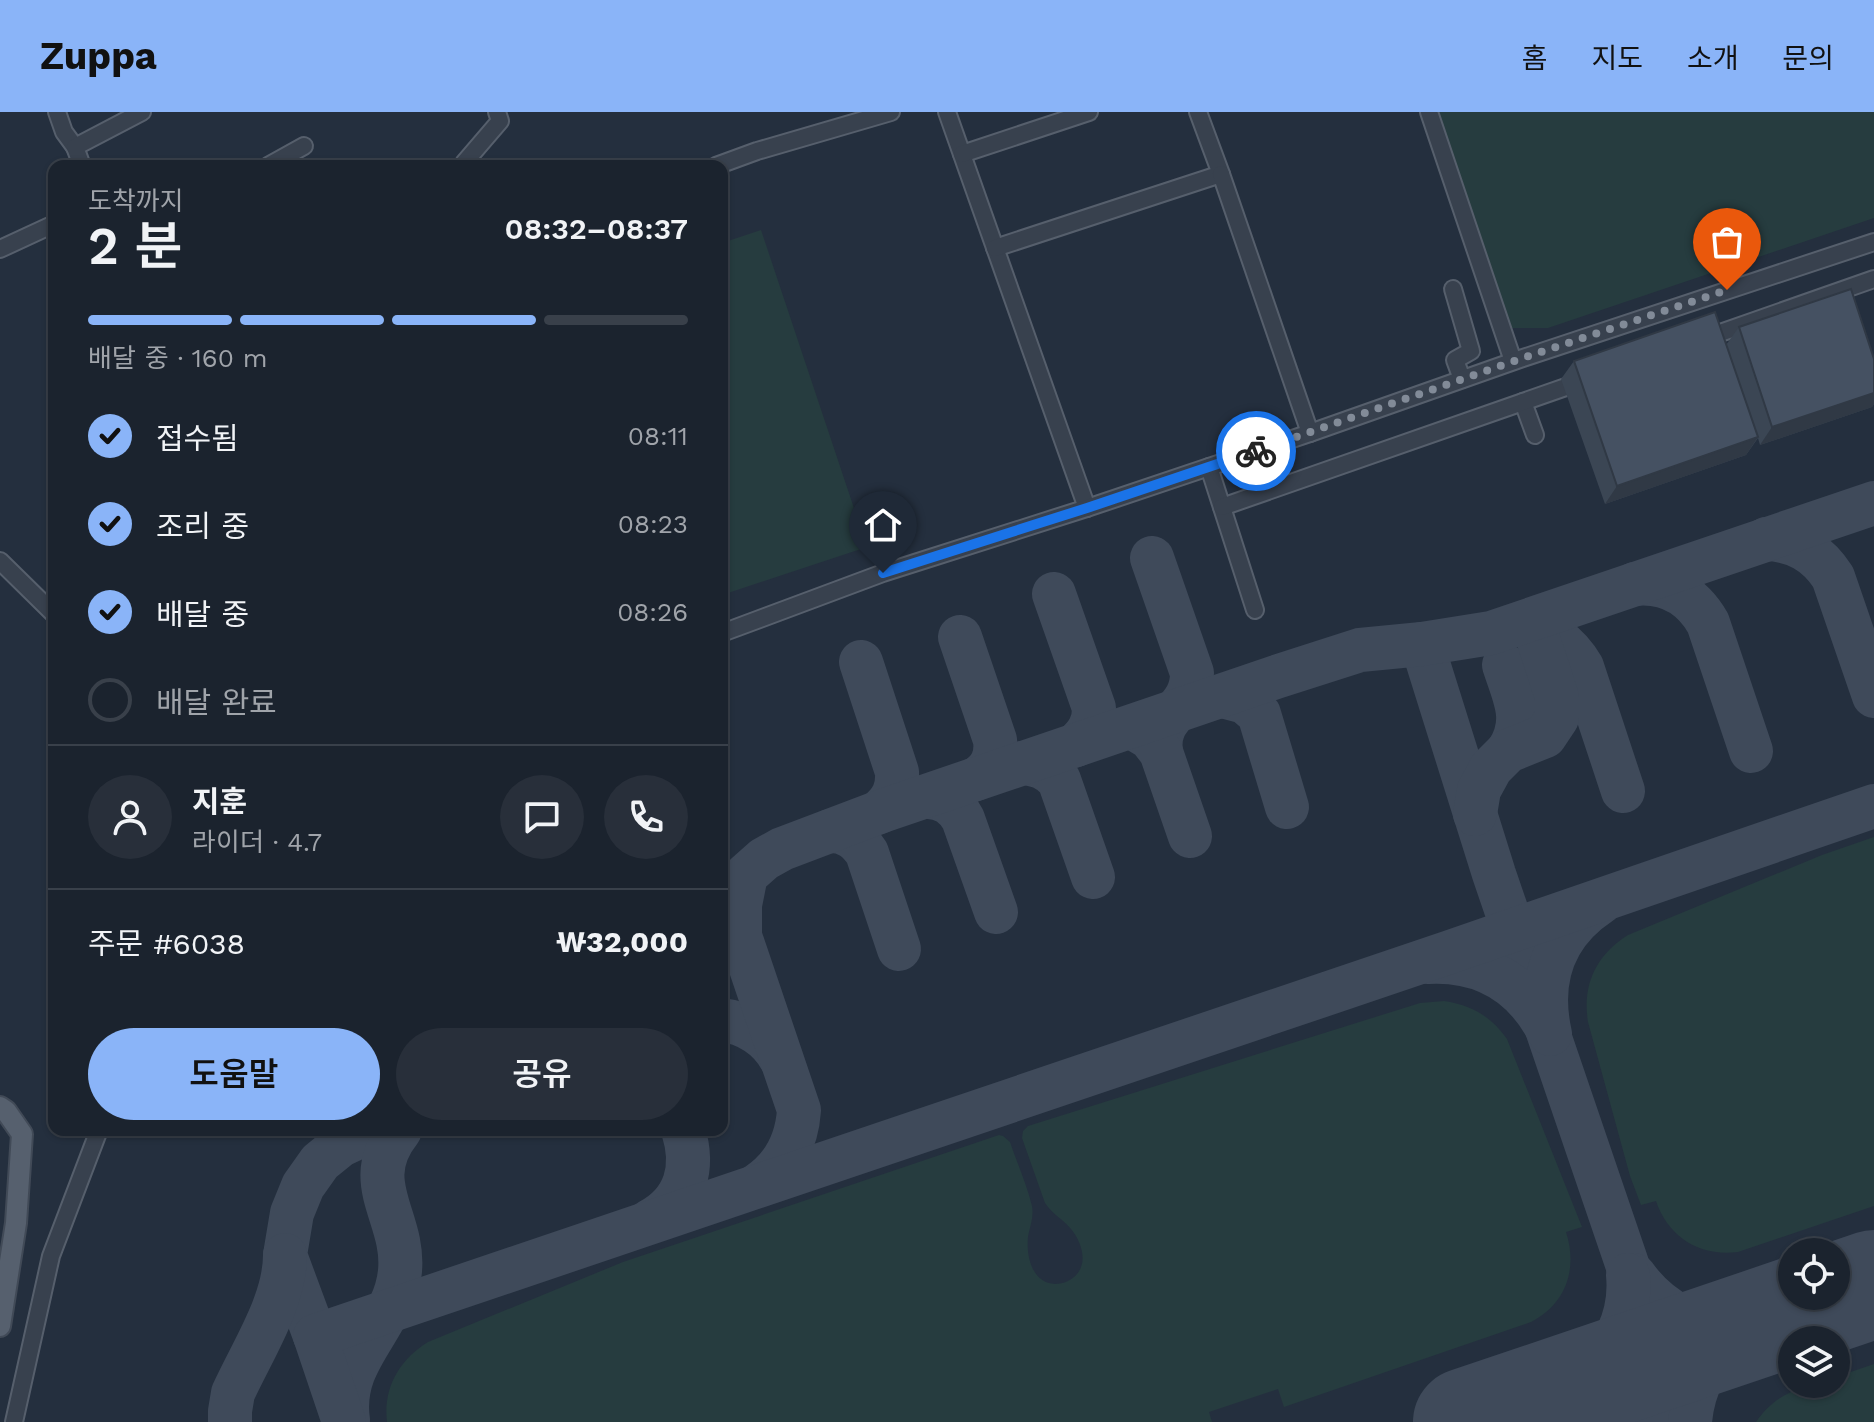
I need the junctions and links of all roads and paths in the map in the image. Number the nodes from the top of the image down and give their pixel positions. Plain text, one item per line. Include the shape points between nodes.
1 (57, 112) edge
2 (142, 112) edge
3 (497, 112) edge
4 (891, 112) edge
5 (947, 112) edge
6 (1089, 112) edge
7 (1198, 112) edge
8 (1429, 112) edge
9 (304, 146) dead end
10 (75, 147) junction
11 (962, 154) junction
12 (80, 160) edge
13 (279, 160) edge
14 (467, 160) edge
15 (728, 162) edge
16 (1221, 174) junction
17 (48, 227) edge
18 (1874, 242) edge
19 (995, 248) junction
20 (0, 249) edge
21 (1874, 279) edge
22 (1453, 289) dead end
23 (1694, 342) edge
24 (1513, 361) junction
25 (1605, 373) edge
26 (1462, 379) junction
27 (1523, 402) junction
28 (1310, 433) junction
29 (1535, 435) dead end
30 (1209, 467) junction
31 (1222, 507) junction
32 (1087, 508) junction
33 (0, 561) edge
34 (48, 608) edge
35 (1255, 610) dead end
36 (728, 631) edge
37 (0, 1107) edge
38 (97, 1136) edge
39 (0, 1326) edge
40 (14, 1422) edge

1 - 10 lane
2 - 10 lane
3 - 14 lane via 500,121
4 - 15 lane
5 - 11 lane
6 - 11 lane
7 - 16 lane
8 - 24 lane
9 - 13 lane
10 - 12 lane
11 - 19 lane
16 - 19 lane
16 - 28 lane
17 - 20 lane
18 - 24 lane
19 - 32 lane
21 - 23 lane
22 - 26 lane via 1471,351 1455,360
24 - 26 lane
25 - 27 lane
26 - 28 lane
27 - 29 lane
27 - 31 lane
28 - 30 lane
30 - 31 lane
30 - 32 lane
31 - 35 lane
32 - 36 lane via 883,573
33 - 34 lane
37 - 39 main road via 22,1134 16,1223
38 - 40 lane via 51,1256

